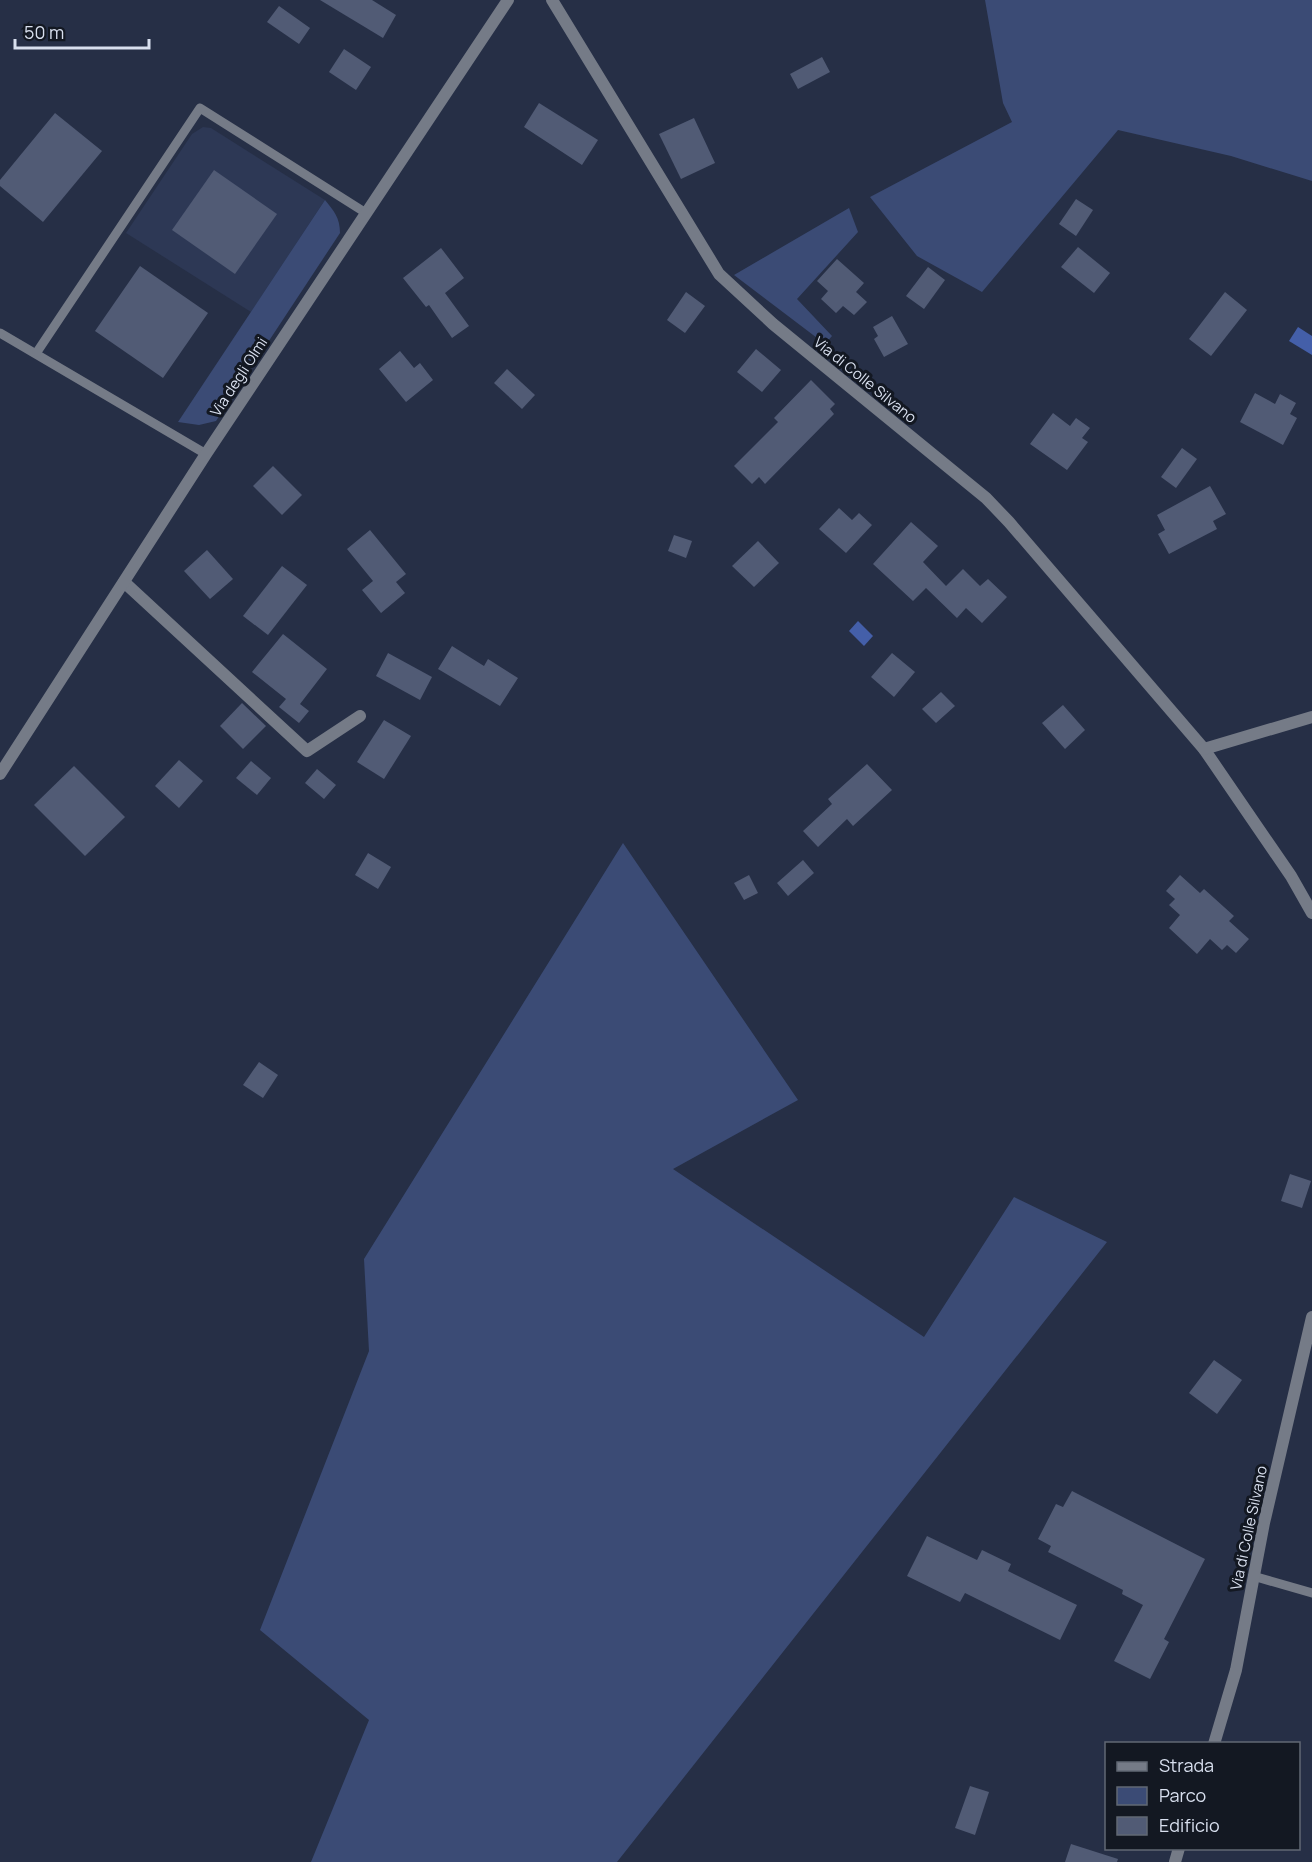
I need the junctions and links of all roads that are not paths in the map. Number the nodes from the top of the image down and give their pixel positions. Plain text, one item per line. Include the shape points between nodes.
1 (508, 0) edge
2 (552, 0) edge
3 (366, 213) junction
4 (0, 333) edge
5 (37, 352) junction
6 (206, 454) junction
7 (124, 582) junction
8 (360, 716) dead end
9 (1312, 717) edge
10 (1204, 749) junction
11 (0, 774) edge
12 (1312, 913) edge
13 (1312, 1317) edge
14 (1253, 1576) junction
15 (1312, 1593) edge
16 (1214, 1742) edge

1 - 3 street, Via degli Olmi
2 - 10 street, Via di Colle Silvano via 719,274 773,324 986,498
3 - 5 lane via 200,108
3 - 6 street, Via degli Olmi
4 - 5 lane
5 - 6 lane
6 - 7 street, Via degli Olmi
7 - 8 street via 306,751
7 - 11 street, Via degli Olmi
9 - 10 street
10 - 12 street, Via di Colle Silvano
13 - 14 street, Via di Colle Silvano
14 - 15 lane
14 - 16 street, Via di Colle Silvano via 1236,1670

